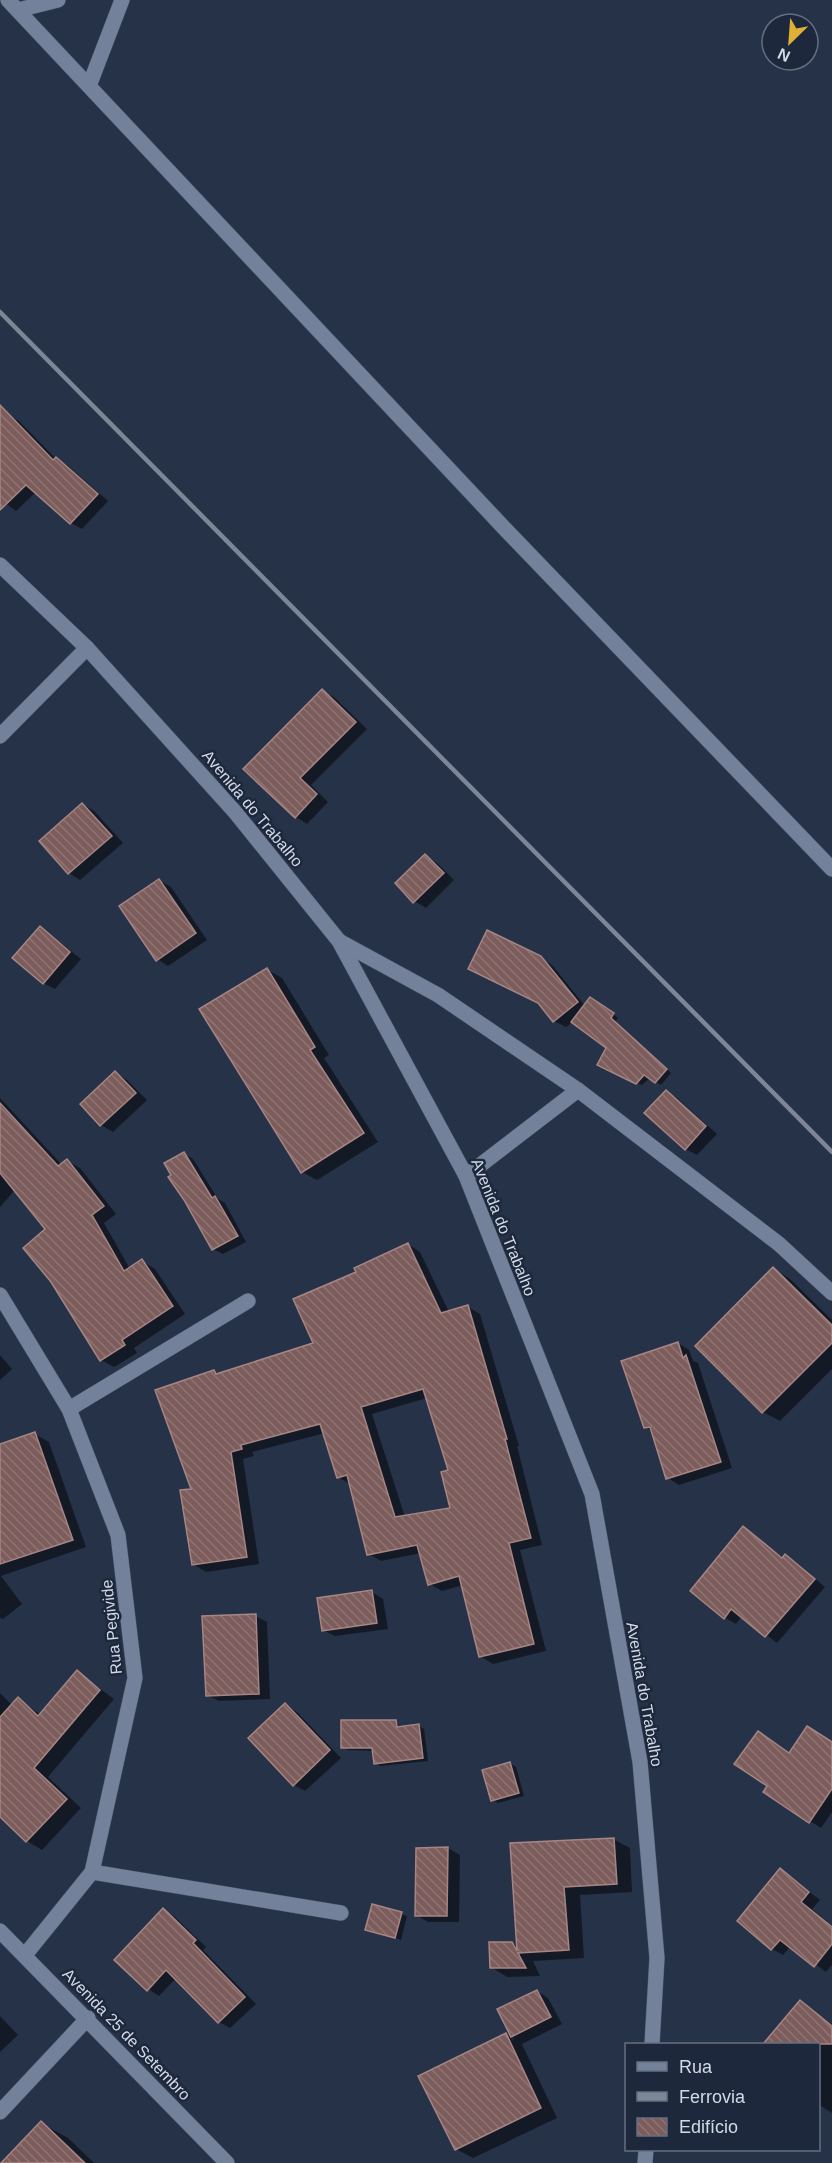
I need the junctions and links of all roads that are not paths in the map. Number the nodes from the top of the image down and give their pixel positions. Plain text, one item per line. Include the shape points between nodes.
1 (58, 0) edge
2 (122, 0) edge
3 (13, 5) edge
4 (89, 86) junction
5 (0, 565) edge
6 (87, 648) junction
7 (0, 736) edge
8 (832, 869) edge
9 (339, 941) junction
10 (578, 1090) junction
11 (466, 1176) junction
12 (832, 1293) edge
13 (0, 1295) edge
14 (248, 1301) dead end
15 (69, 1409) junction
16 (92, 1872) junction
17 (341, 1913) dead end
18 (0, 1931) edge
19 (25, 1955) junction
20 (88, 2018) junction
21 (652, 2043) edge
22 (0, 2112) edge
23 (227, 2163) edge

1 - 3 street
2 - 4 street
3 - 4 street
4 - 8 street via 506,530
5 - 6 street, Avenida do Trabalho
6 - 7 street
6 - 9 street, Avenida do Trabalho via 235,812
9 - 10 street via 438,995
9 - 11 street, Avenida do Trabalho
10 - 11 street
10 - 12 street via 779,1244
11 - 21 street, Avenida do Trabalho via 592,1494 640,1762 657,1958
13 - 15 street, Rua Pegivide
14 - 15 street
15 - 16 street, Rua Pegivide via 118,1535 135,1678
16 - 17 street
16 - 19 street, Rua Pegivide
18 - 19 street, Avenida 25 de Setembro
19 - 20 street, Avenida 25 de Setembro
20 - 22 street
20 - 23 street, Avenida 25 de Setembro

